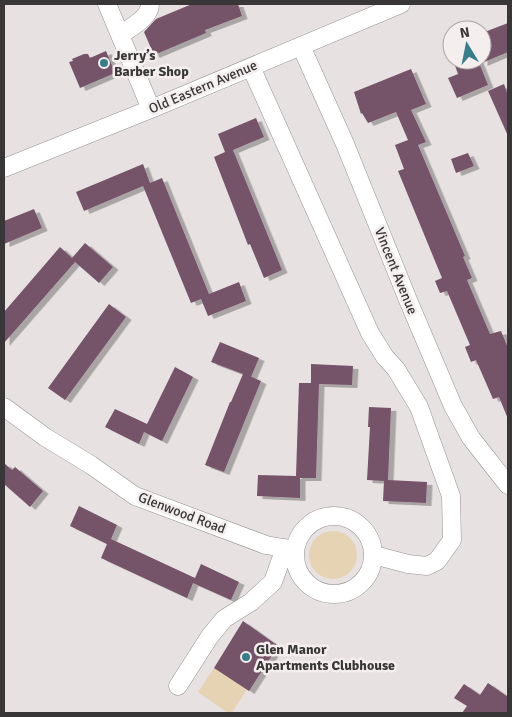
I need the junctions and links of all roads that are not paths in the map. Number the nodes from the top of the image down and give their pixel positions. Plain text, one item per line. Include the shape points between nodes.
1 (107, 4) edge
2 (150, 4) edge
3 (401, 4) edge
4 (120, 35) junction
5 (301, 46) junction
6 (251, 67) junction
7 (151, 109) junction
8 (4, 168) edge
9 (4, 407) edge
10 (508, 485) edge
11 (290, 549) junction
12 (374, 555) junction
13 (178, 686) dead end

1 - 4 street
2 - 4 street via 144,18
3 - 5 street, Old Eastern Avenue
4 - 7 street
5 - 6 street, Old Eastern Avenue
5 - 10 street, Vincent Avenue via 453,406 470,438
6 - 7 street, Old Eastern Avenue
6 - 12 street via 370,333 419,407 451,496 452,540 437,561 427,566
7 - 8 street, Old Eastern Avenue
9 - 11 street, Glenwood Road via 135,496 266,545
11 - 12 street via 306,526 330,515 356,521 366,530
11 - 12 street via 304,580 319,591 331,594 356,588 365,579
11 - 13 street via 273,582 251,602 224,619

